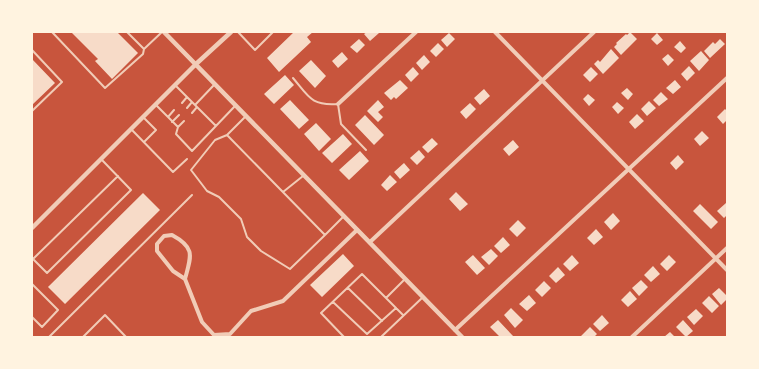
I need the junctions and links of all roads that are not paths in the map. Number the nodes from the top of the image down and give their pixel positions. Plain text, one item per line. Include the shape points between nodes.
1 (52, 32) edge
2 (127, 32) edge
3 (163, 32) edge
4 (231, 32) edge
5 (238, 32) edge
6 (273, 32) edge
7 (416, 32) edge
8 (495, 32) edge
9 (594, 32) edge
10 (144, 49) junction
11 (32, 50) edge
12 (196, 64) junction
13 (293, 78) dead end
14 (727, 78) edge
15 (542, 80) junction
16 (215, 84) junction
17 (175, 85) junction
18 (187, 97) junction
19 (192, 102) junction
20 (182, 103) dead end
21 (338, 104) junction
22 (156, 105) junction
23 (195, 105) junction
24 (236, 105) junction
25 (187, 108) dead end
26 (197, 108) junction
27 (174, 110) dead end
28 (32, 111) edge
29 (192, 113) dead end
30 (179, 115) dead end
31 (246, 116) junction
32 (143, 117) junction
33 (168, 117) junction
34 (184, 121) dead end
35 (172, 122) junction
36 (216, 126) junction
37 (178, 127) junction
38 (131, 129) junction
39 (227, 135) junction
40 (144, 142) junction
41 (366, 150) dead end
42 (102, 159) junction
43 (187, 159) dead end
44 (628, 170) junction
45 (304, 175) junction
46 (118, 176) junction
47 (283, 192) junction
48 (192, 195) dead end
49 (344, 216) junction
50 (32, 228) edge
51 (357, 230) junction
52 (325, 235) junction
53 (370, 242) junction
54 (727, 248) edge
55 (716, 258) junction
56 (32, 259) edge
57 (727, 270) edge
58 (185, 279) junction
59 (406, 279) junction
60 (32, 284) edge
61 (348, 288) junction
62 (423, 297) junction
63 (386, 298) junction
64 (333, 302) junction
65 (396, 308) junction
66 (403, 315) junction
67 (32, 317) edge
68 (382, 321) junction
69 (455, 330) junction
70 (49, 337) edge
71 (83, 337) edge
72 (126, 337) edge
73 (344, 337) edge
74 (381, 337) edge
75 (462, 337) edge
76 (632, 337) edge

1 - 10 lane via 105,88 142,54
2 - 10 lane
3 - 10 lane
3 - 12 street
4 - 12 street
5 - 6 lane via 255,50
7 - 21 street
8 - 15 street
9 - 15 street
11 - 28 lane via 62,82
12 - 16 street
12 - 17 street
13 - 21 lane via 311,99 323,105
14 - 44 street
15 - 44 street
15 - 53 street
16 - 23 lane
16 - 24 street
17 - 18 lane
17 - 22 street
18 - 19 lane
18 - 20 lane
19 - 23 lane
19 - 25 lane
21 - 41 lane via 341,124
22 - 32 street
22 - 33 lane
23 - 26 lane
24 - 31 street
24 - 36 lane
26 - 29 lane
26 - 36 lane
27 - 33 lane
30 - 35 lane
31 - 39 lane
31 - 45 street
32 - 38 street
32 - 40 lane via 156,130
33 - 35 lane
34 - 37 lane
35 - 37 lane
36 - 37 lane via 192,151 176,134
38 - 40 lane
38 - 42 street
39 - 47 lane
39 - 52 lane via 215,140 191,170 207,191 219,197 241,219 247,236 260,251 290,269
40 - 43 lane via 173,172
42 - 46 lane
42 - 50 street
44 - 55 street
44 - 69 street
45 - 47 lane
45 - 49 street
46 - 56 lane
46 - 56 lane via 131,190 47,273
47 - 52 lane
48 - 70 lane
49 - 51 street
49 - 52 lane
51 - 53 street
51 - 58 street via 283,301 251,311 230,334 214,335 202,322
53 - 59 street
54 - 55 street
55 - 57 street
55 - 76 street
58 - 58 street via 173,271 157,251 157,244 164,236 172,235 184,241 190,249 191,257
59 - 62 street
59 - 63 lane
60 - 67 lane via 58,310 42,327
61 - 63 lane via 362,274
61 - 64 lane
61 - 68 lane
62 - 66 lane
62 - 69 street
63 - 65 lane
64 - 68 lane via 367,334
64 - 73 lane via 321,313
65 - 66 lane
65 - 68 lane
66 - 74 lane
69 - 75 street
71 - 72 lane via 105,315

